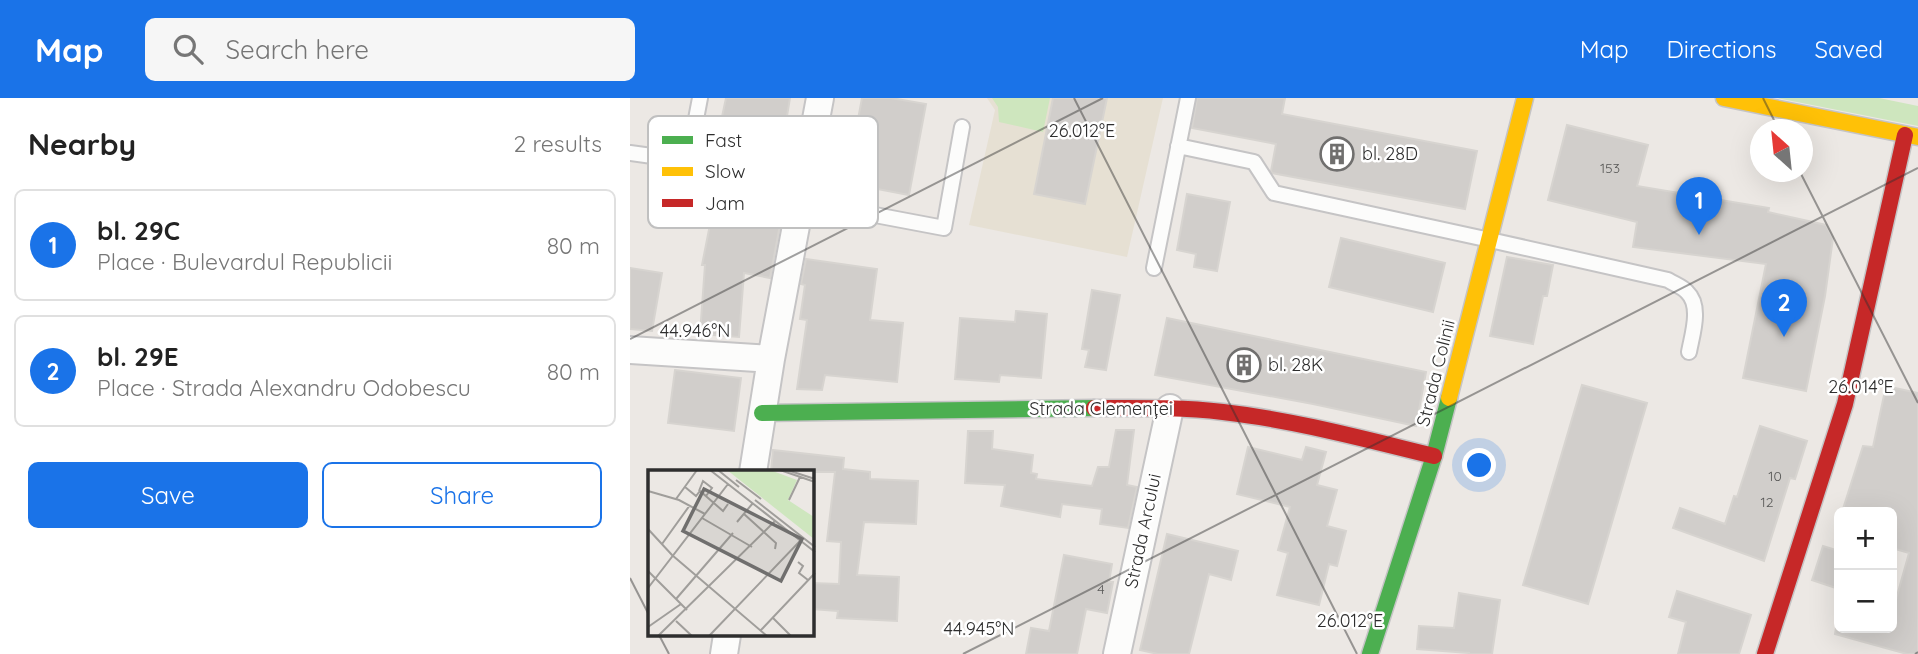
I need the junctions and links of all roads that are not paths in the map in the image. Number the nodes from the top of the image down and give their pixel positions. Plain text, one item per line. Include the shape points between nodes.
1 (700, 98) edge
2 (820, 98) edge
3 (1188, 98) edge
4 (1525, 98) edge
5 (1724, 98) edge
6 (697, 116) edge
7 (817, 116) edge
8 (962, 127) dead end
9 (1911, 136) edge
10 (1178, 146) junction
11 (630, 153) edge
12 (648, 155) edge
13 (878, 216) edge
14 (796, 228) edge
15 (1490, 240) junction
16 (1154, 268) dead end
17 (630, 350) edge
18 (1689, 352) dead end
19 (771, 359) junction
20 (1170, 408) junction
21 (762, 413) junction
22 (1434, 456) junction
23 (753, 470) edge
24 (727, 636) edge
25 (724, 654) edge
26 (1116, 654) edge
27 (1370, 654) edge
28 (1765, 654) edge

1 - 6 lane
2 - 7 street
3 - 10 lane
4 - 15 street, Strada Colinii
5 - 9 street
8 - 13 lane via 944,228
9 - 28 street via 1845,404
10 - 15 lane via 1254,162 1274,193
10 - 16 lane
11 - 12 lane
14 - 19 street
15 - 18 lane via 1668,281 1688,292 1695,305
15 - 22 street, Strada Colinii
17 - 19 street
19 - 21 street
20 - 21 street, Strada Clemenței
20 - 22 street, Strada Clemenței via 1310,426
20 - 26 street, Strada Arcului
21 - 23 street
22 - 27 street, Strada Colinii
24 - 25 street

